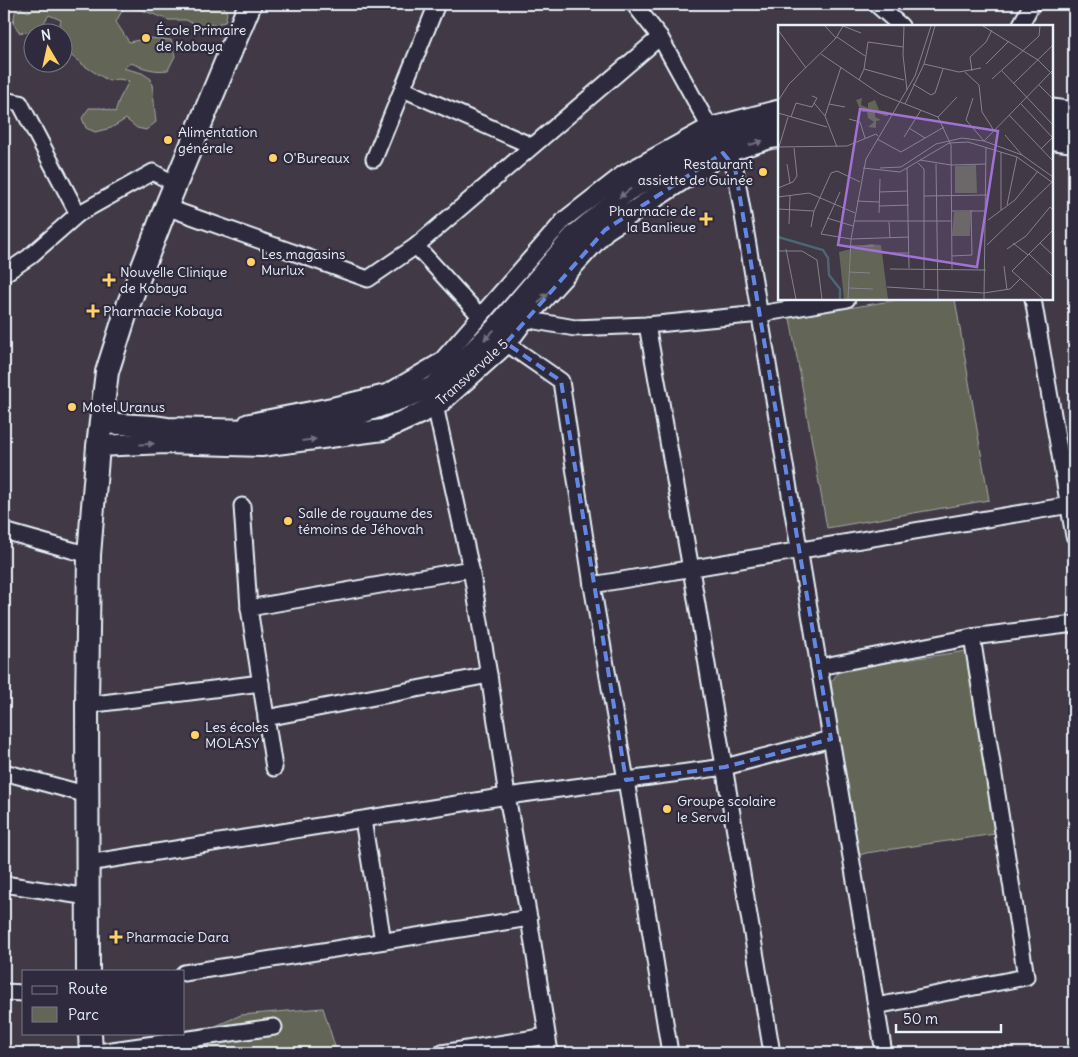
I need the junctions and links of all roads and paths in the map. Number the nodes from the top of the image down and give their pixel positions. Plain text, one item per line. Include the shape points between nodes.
1 (250, 4) edge
2 (437, 4) edge
3 (634, 4) edge
4 (876, 4) edge
5 (1032, 4) edge
6 (900, 25) edge
7 (1021, 25) edge
8 (660, 37) junction
9 (403, 89) junction
10 (4, 100) edge
11 (1053, 107) edge
12 (778, 109) edge
13 (1074, 110) edge
14 (778, 122) edge
15 (1053, 124) edge
16 (1074, 127) edge
17 (778, 137) edge
18 (1053, 139) edge
19 (716, 140) junction
20 (1074, 142) edge
21 (532, 146) junction
22 (374, 159) dead end
23 (175, 184) junction
24 (166, 207) junction
25 (78, 214) junction
26 (416, 246) junction
27 (4, 274) edge
28 (842, 300) edge
29 (1033, 300) edge
30 (760, 314) junction
31 (480, 316) junction
32 (524, 319) junction
33 (647, 325) junction
34 (506, 343) junction
35 (433, 397) junction
36 (100, 423) junction
37 (167, 428) junction
38 (98, 446) junction
39 (242, 506) dead end
40 (1070, 506) junction
41 (4, 531) edge
42 (1074, 536) edge
43 (800, 550) junction
44 (90, 555) junction
45 (691, 568) junction
46 (471, 569) junction
47 (592, 585) junction
48 (249, 608) junction
49 (1074, 624) edge
50 (972, 637) junction
51 (819, 667) junction
52 (489, 675) junction
53 (261, 683) junction
54 (87, 705) junction
55 (266, 718) junction
56 (831, 739) junction
57 (725, 767) junction
58 (274, 768) dead end
59 (4, 772) edge
60 (626, 780) junction
61 (88, 795) junction
62 (507, 796) junction
63 (363, 820) junction
64 (88, 863) junction
65 (4, 884) edge
66 (88, 897) junction
67 (529, 918) junction
68 (382, 941) junction
69 (88, 970) edge
70 (185, 973) edge
71 (4, 992) edge
72 (22, 993) edge
73 (876, 1006) junction
74 (274, 1027) dead end
75 (90, 1034) edge
76 (547, 1036) junction
77 (91, 1053) edge
78 (442, 1053) edge
79 (550, 1053) edge
80 (670, 1053) edge
81 (772, 1053) edge
82 (884, 1053) edge

1 - 23 main road
2 - 9 street
3 - 8 street
4 - 6 street
5 - 7 street
8 - 19 street
8 - 21 street
9 - 21 street
9 - 22 street
10 - 25 street via 20,103
11 - 13 street
12 - 19 street, Transvervale 5
14 - 19 main road, Transvervale 5
15 - 16 main road
19 -> 17 main road, Transvervale 5
18 - 20 main road
19 - 30 street via 735,168
19 - 31 street, Transvervale 5 via 624,173 566,219
32 -> 19 main road, Transvervale 5 via 605,230
19 -> 35 main road, Transvervale 5 via 626,191 574,236
21 - 26 street
23 - 24 main road
23 - 25 street via 153,172
24 - 26 street via 368,279
24 - 36 main road via 128,303 107,372
25 - 27 street via 29,257
26 - 31 street
28 - 30 street
29 - 40 street
30 - 33 street
30 - 43 street
31 - 37 street, Transvervale 5 via 441,361 388,392 244,423
32 - 33 street via 575,328
32 - 34 main road, Transvervale 5
33 - 45 street
34 - 35 main road, Transvervale 5
34 - 47 street via 561,381
35 - 37 main road, Transvervale 5 via 342,420 252,430
38 -> 35 main road, Transvervale 5 via 166,443 261,446 383,430
35 - 46 street
36 - 37 main road, Transvervale 5
36 - 38 main road
38 - 44 main road
39 - 48 street
40 - 42 street
40 - 43 street
41 - 44 street
43 - 45 street
43 - 51 street
44 - 54 main road
45 - 47 street
45 - 57 street
46 - 48 street
46 - 52 street
47 - 60 street
48 - 53 street
49 - 50 street
50 - 51 street
50 - 73 street via 1026,977
51 - 56 street
52 - 55 street
52 - 62 street
53 - 54 street
53 - 55 street
54 - 61 main road
55 - 58 street
56 - 57 street
56 - 73 street
57 - 60 street
57 - 81 street
59 - 61 street
60 - 62 street
60 - 80 street
61 - 64 main road
62 - 63 street
62 - 67 street
63 - 64 street
63 - 68 street
64 - 66 main road
65 - 66 street
66 - 69 main road
67 - 68 street
67 - 76 street
68 - 70 street
71 - 72 street
73 - 82 street
74 - 77 street
75 - 77 main road
76 - 78 street
76 - 79 street

